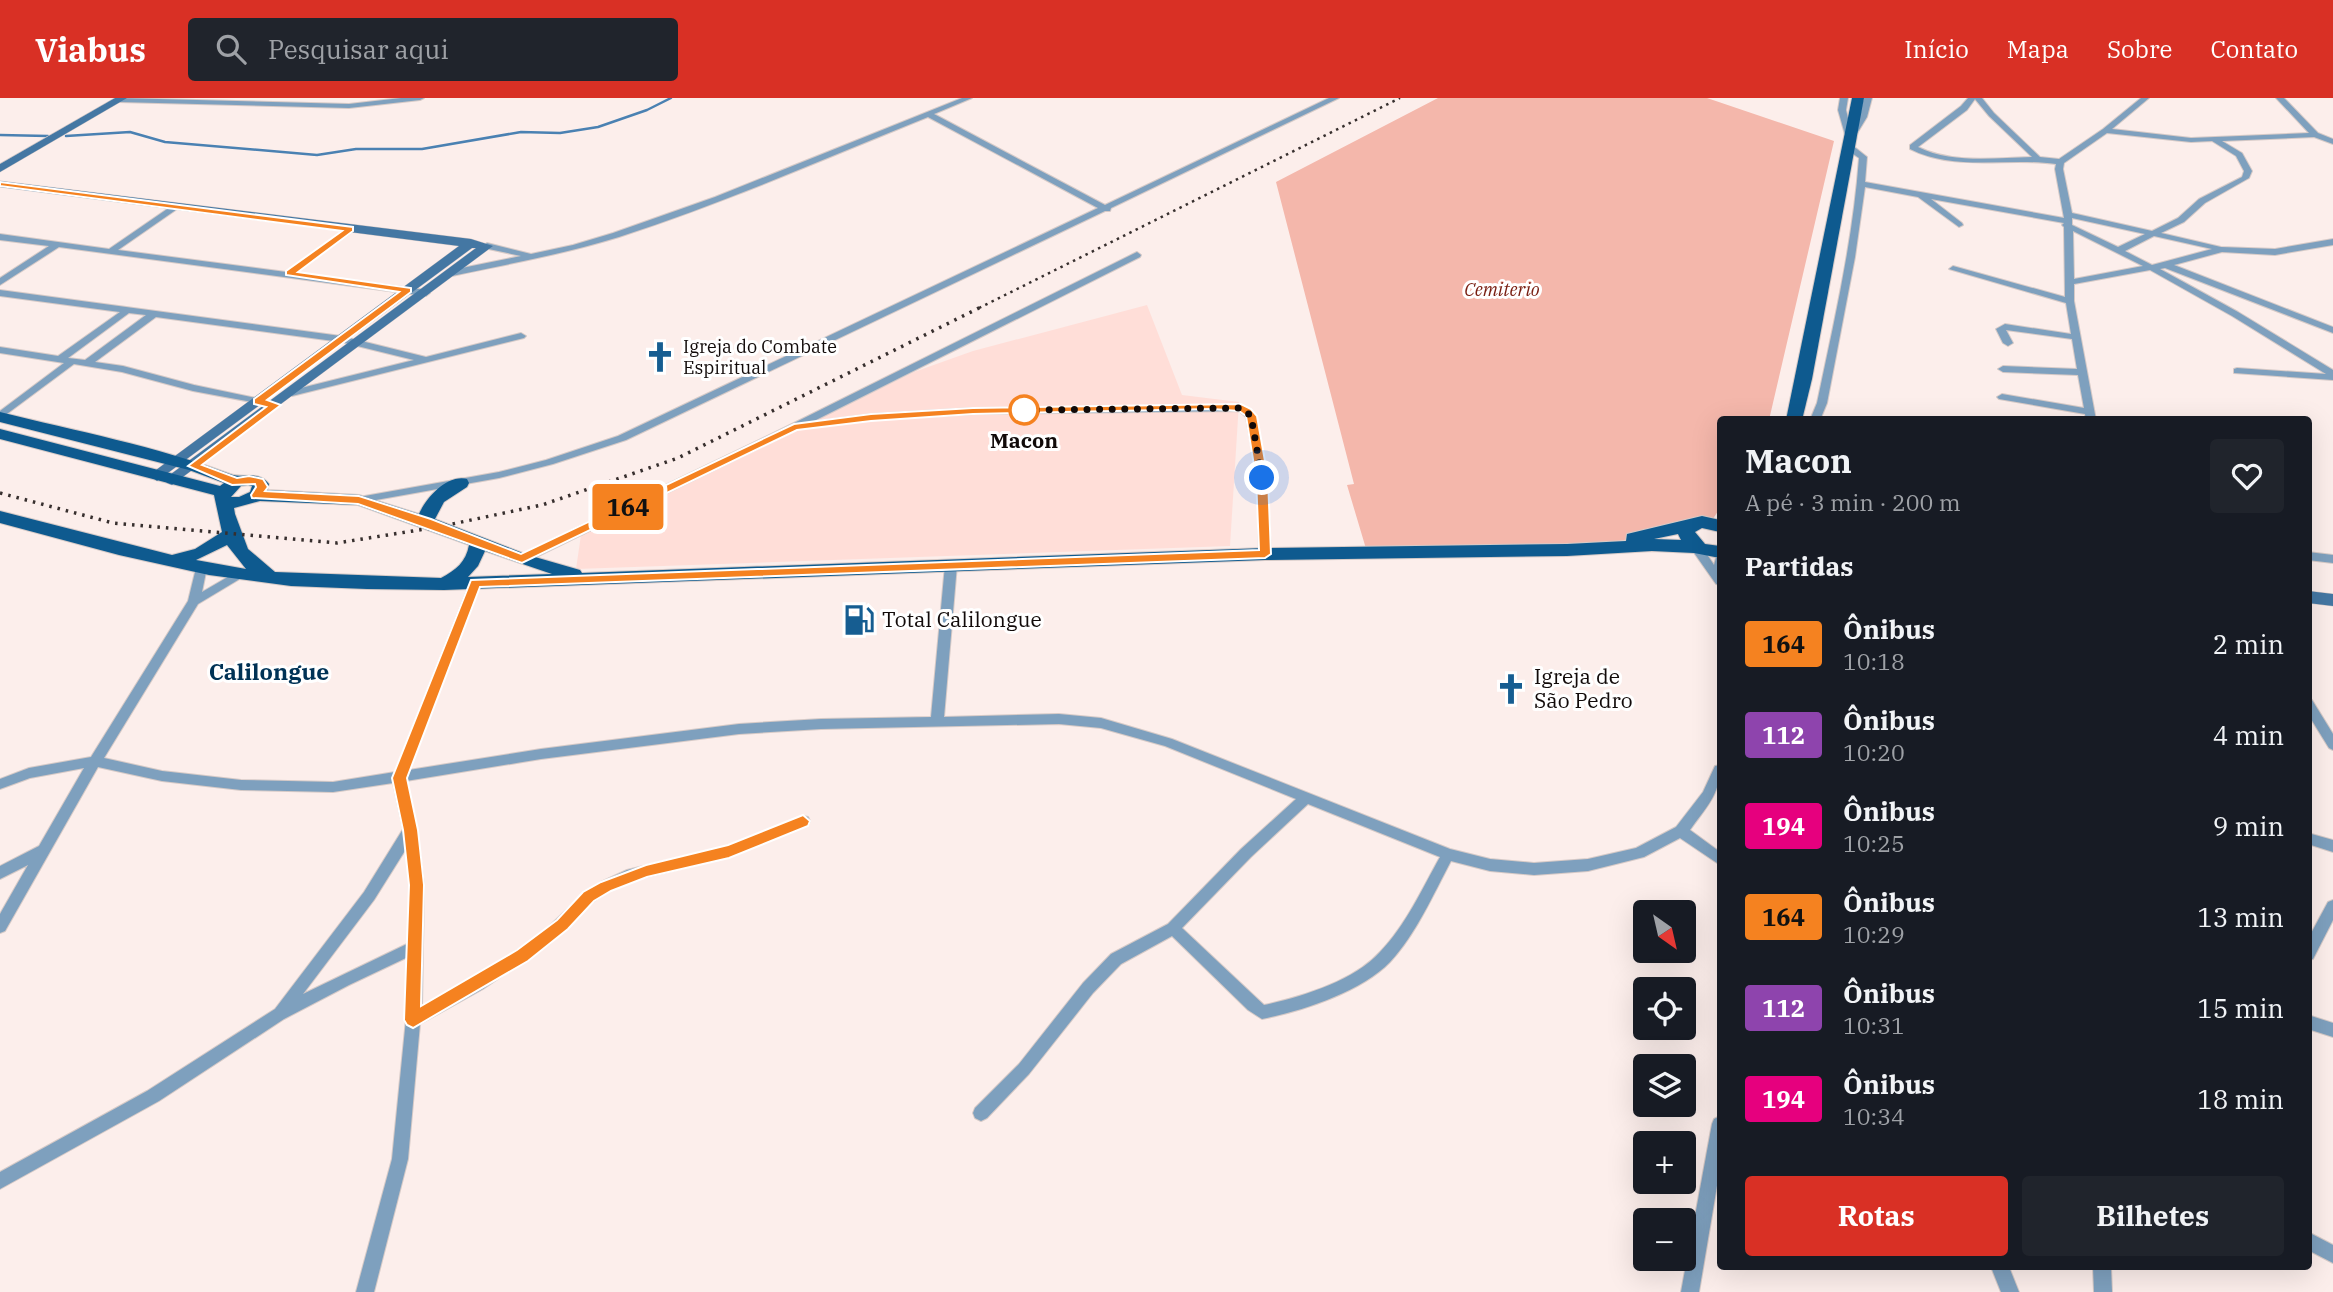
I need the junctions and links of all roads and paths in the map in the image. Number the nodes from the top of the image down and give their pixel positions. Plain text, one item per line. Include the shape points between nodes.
1 (418, 98) edge
2 (968, 98) edge
3 (1335, 98) edge
4 (1844, 98) edge
5 (1858, 98) edge
6 (1868, 98) edge
7 (1972, 98) edge
8 (1978, 98) edge
9 (2145, 98) edge
10 (2280, 98) edge
11 (120, 99) edge
12 (930, 115) junction
13 (2106, 131) junction
14 (2315, 135) junction
15 (2333, 136) edge
16 (2215, 140) junction
17 (2333, 142) edge
18 (1850, 143) junction
19 (2038, 159) junction
20 (2060, 162) junction
21 (0, 169) edge
22 (0, 184) edge
23 (1861, 184) junction
24 (1920, 194) junction
25 (176, 207) junction
26 (1107, 209) junction
27 (2067, 220) junction
28 (1959, 225) dead end
29 (350, 229) junction
30 (2156, 233) junction
31 (5, 238) edge
32 (2333, 242) edge
33 (471, 243) junction
34 (58, 244) junction
35 (0, 245) edge
36 (487, 246) junction
37 (2222, 249) junction
38 (2119, 250) junction
39 (111, 251) junction
40 (1137, 255) dead end
41 (535, 256) junction
42 (2166, 265) junction
43 (2153, 267) junction
44 (1952, 269) dead end
45 (290, 273) junction
46 (452, 273) junction
47 (0, 282) edge
48 (2069, 282) junction
49 (407, 290) junction
50 (0, 293) edge
51 (426, 293) junction
52 (2070, 301) junction
53 (128, 310) junction
54 (155, 313) junction
55 (2333, 330) edge
56 (521, 336) dead end
57 (2077, 337) junction
58 (341, 339) junction
59 (359, 342) junction
60 (2008, 342) dead end
61 (0, 350) edge
62 (61, 358) junction
63 (423, 359) junction
64 (74, 360) junction
65 (88, 362) junction
66 (2003, 369) dead end
67 (2237, 371) dead end
68 (2083, 372) junction
69 (2333, 375) edge
70 (292, 393) junction
71 (2002, 397) dead end
72 (258, 401) junction
73 (275, 405) junction
74 (0, 416) edge
75 (1795, 416) edge
76 (1817, 416) edge
77 (2091, 416) edge
78 (794, 427) junction
79 (0, 434) edge
80 (86, 439) junction
81 (68, 452) junction
82 (175, 462) junction
83 (194, 466) junction
84 (165, 478) junction
85 (461, 483) junction
86 (228, 492) junction
87 (359, 500) junction
88 (0, 517) edge
89 (1717, 519) edge
90 (426, 522) junction
91 (1689, 526) junction
92 (230, 535) junction
93 (478, 541) junction
94 (1696, 547) junction
95 (1581, 549) junction
96 (1717, 551) edge
97 (1265, 554) junction
98 (2312, 556) edge
99 (522, 558) junction
100 (2333, 559) edge
101 (169, 562) junction
102 (951, 565) junction
103 (201, 568) junction
104 (242, 574) junction
105 (1717, 576) edge
106 (270, 577) junction
107 (588, 578) junction
108 (475, 583) junction
109 (443, 584) junction
110 (2312, 597) edge
111 (2333, 600) edge
112 (194, 601) junction
113 (2312, 711) edge
114 (937, 722) junction
115 (2333, 745) edge
116 (95, 761) junction
117 (1717, 776) edge
118 (399, 778) junction
119 (0, 784) edge
120 (1306, 797) junction
121 (803, 821) dead end
122 (410, 830) junction
123 (1681, 831) junction
124 (2312, 839) edge
125 (2333, 846) edge
126 (45, 850) junction
127 (1448, 853) junction
128 (1717, 857) edge
129 (0, 873) edge
130 (2333, 906) edge
131 (0, 927) edge
132 (1173, 928) junction
133 (416, 947) junction
134 (2312, 948) edge
135 (279, 1014) junction
136 (413, 1020) junction
137 (2312, 1023) edge
138 (2333, 1030) edge
139 (981, 1113) dead end
140 (1717, 1141) edge
141 (0, 1181) edge
142 (2312, 1242) edge
143 (2333, 1255) edge
144 (2001, 1270) edge
145 (2102, 1270) edge
146 (365, 1292) edge
147 (1690, 1292) edge
148 (2010, 1292) edge
149 (2103, 1292) edge

1 - 11 street via 349,106
2 - 12 street
3 - 26 street
4 - 18 street via 1842,110
5 - 18 main road
6 - 18 street
7 - 19 street via 1913,147 1981,161
8 - 19 street
9 - 13 street
10 - 14 street
11 - 21 street
12 - 26 street
12 - 41 street via 673,215
13 - 16 street
13 - 20 street
14 - 15 street
14 - 16 street
14 - 17 street
16 - 30 street via 2239,155 2248,171 2245,178
18 - 23 street via 1863,157
18 - 75 main road
19 - 20 street
20 - 27 street
22 - 25 street
23 - 24 street
23 - 76 street via 1851,257
24 - 27 street
24 - 28 street
25 - 29 street
25 - 39 street
26 - 85 street via 622,438 550,462
27 - 30 street
27 - 38 street
27 - 48 street
29 - 33 street
29 - 45 street
30 - 37 street
30 - 38 street
31 - 34 street
31 - 35 street
32 - 37 street via 2275,252
33 - 36 street
33 - 49 street
34 - 39 street
34 - 47 street
36 - 41 street
36 - 46 street
37 - 42 street
38 - 43 street
39 - 45 street
40 - 78 street
41 - 46 street
42 - 43 street
42 - 55 street
43 - 48 street
43 - 69 street
44 - 52 street
45 - 49 street
46 - 51 street
48 - 52 street
49 - 51 street
49 - 58 street
50 - 53 street
51 - 59 street
52 - 57 street
53 - 54 street
53 - 62 street
54 - 58 street
54 - 65 street
56 - 63 street
57 - 60 street via 2005,327 2001,329
57 - 68 street
58 - 59 street
58 - 72 street
59 - 63 street
59 - 70 street
61 - 62 street
62 - 64 street
63 - 70 street
64 - 65 street
64 - 74 street
65 - 72 street
66 - 68 street
67 - 69 street
68 - 77 street
70 - 73 street
71 - 77 street
72 - 73 street
72 - 82 street
73 - 83 street
74 - 80 main road
78 - 97 street via 973,411 1241,408 1251,416 1262,478
78 - 99 street
79 - 81 main road
80 - 81 main road
80 - 82 main road
81 - 84 main road
82 - 83 main road
82 - 84 street
83 - 84 street
83 - 86 main road
84 - 86 main road
85 - 87 street
85 - 90 main road via 433,503
86 - 87 main road via 249,479 259,481 262,487 257,495
86 - 92 main road
87 - 90 main road
88 - 101 main road
89 - 91 main road
90 - 93 main road
91 - 94 main road via 1686,536
91 - 95 main road
92 - 101 main road via 201,553
92 - 106 main road via 253,567
93 - 99 main road
93 - 109 main road via 477,553 465,572
94 - 95 main road
94 - 96 main road
94 - 105 street
95 - 97 main road
97 - 102 main road
98 - 100 street
99 - 107 main road
101 - 103 main road
102 - 107 main road
102 - 114 street
103 - 104 main road
103 - 112 street
104 - 106 main road
104 - 112 street
106 - 109 main road
107 - 108 main road
108 - 109 main road
108 - 118 street
110 - 111 street
112 - 116 street
113 - 115 street
114 - 118 street via 739,729
114 - 120 street via 1059,719 1101,723 1168,742
116 - 118 street via 162,776 241,785 333,788
116 - 119 street via 29,773
116 - 126 street
117 - 123 street
118 - 122 street
120 - 127 street
120 - 132 street
121 - 136 street via 729,851 638,873 606,886 533,948
122 - 133 street
122 - 135 street via 369,896
123 - 127 street via 1639,853 1588,865 1534,869 1490,865
123 - 128 street
124 - 125 street
126 - 129 street
126 - 131 street
127 - 132 street via 1376,966 1336,988 1272,1010 1262,1012 1253,1005
130 - 134 street
132 - 139 street via 1116,960
133 - 135 street
133 - 136 street
135 - 141 street via 153,1096
136 - 146 street via 400,1159
137 - 138 street
140 - 147 street
142 - 143 street
144 - 148 street
145 - 149 street

